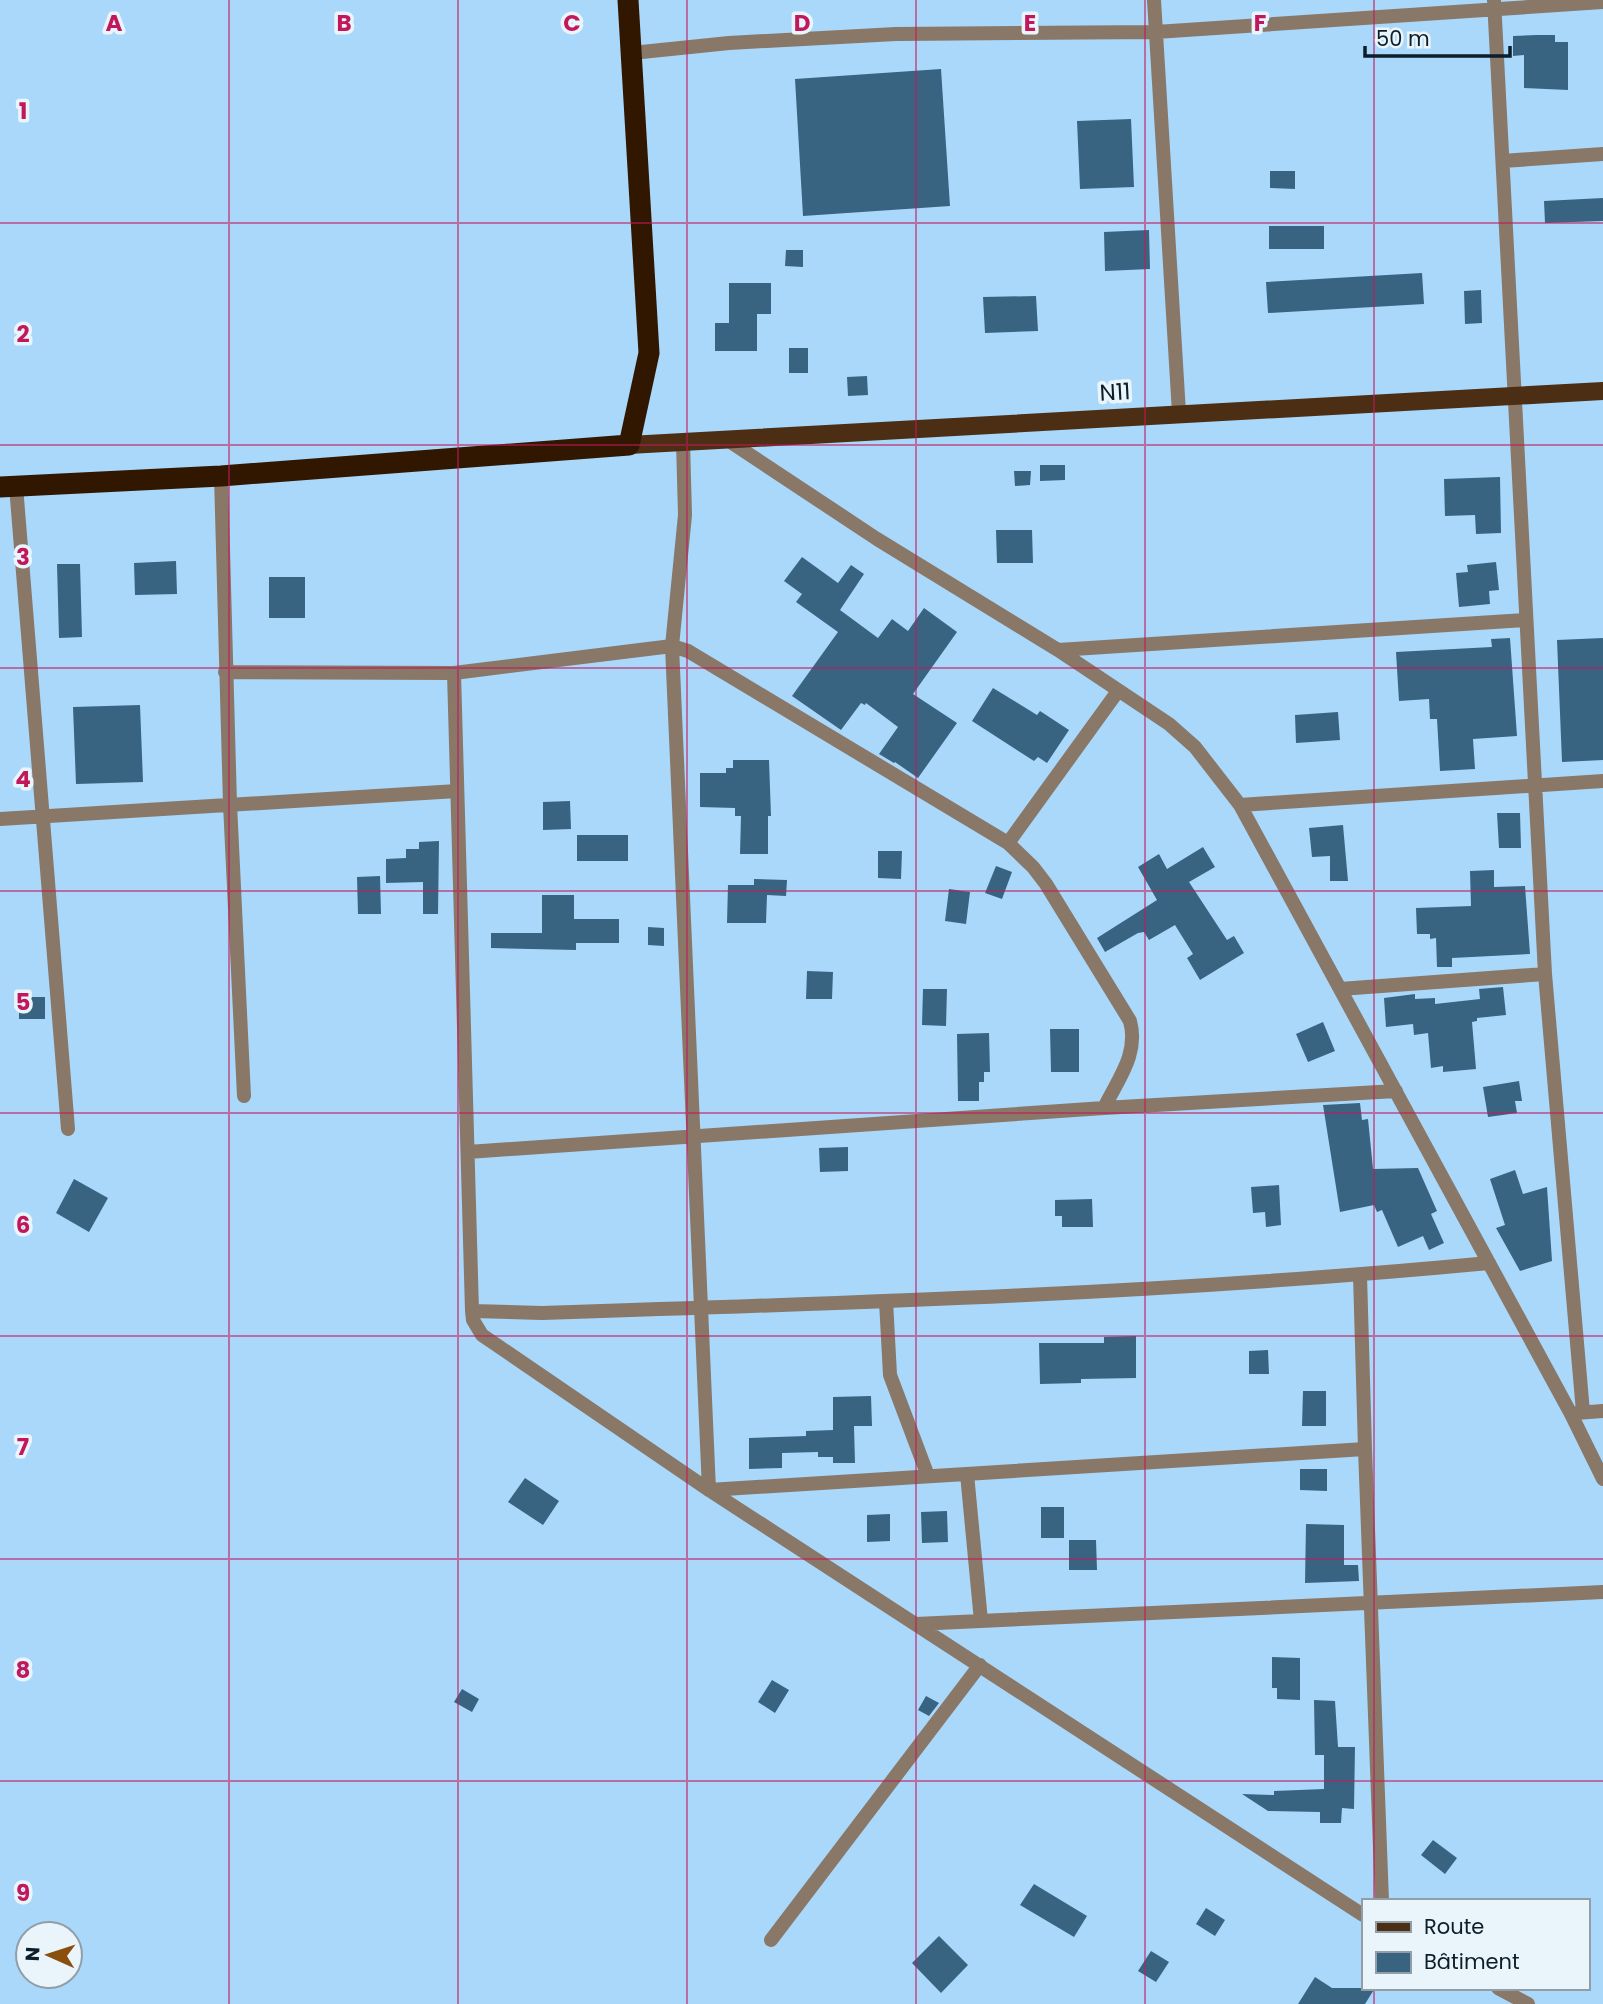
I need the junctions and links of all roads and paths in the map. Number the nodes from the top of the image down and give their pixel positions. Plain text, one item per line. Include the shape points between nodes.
1 (628, 0) edge
2 (1154, 0) edge
3 (1603, 2) edge
4 (1494, 5) edge
5 (1156, 32) junction
6 (632, 53) junction
7 (1603, 154) edge
8 (1503, 160) junction
9 (1603, 391) edge
10 (1515, 396) junction
11 (1179, 413) junction
12 (726, 439) junction
13 (683, 442) junction
14 (629, 445) junction
15 (221, 476) junction
16 (8, 487) edge
17 (1525, 620) junction
18 (672, 646) junction
19 (1058, 650) junction
20 (225, 672) junction
21 (454, 673) junction
22 (1118, 691) junction
23 (1603, 781) edge
24 (1533, 786) junction
25 (457, 791) junction
26 (230, 804) junction
27 (1240, 805) junction
28 (43, 816) junction
29 (0, 819) edge
30 (1008, 843) junction
31 (1545, 974) junction
32 (1340, 989) junction
33 (1396, 1091) junction
34 (244, 1096) dead end
35 (1104, 1108) junction
36 (68, 1129) dead end
37 (692, 1138) junction
38 (468, 1152) junction
39 (1489, 1263) junction
40 (1360, 1275) junction
41 (886, 1301) junction
42 (700, 1308) junction
43 (472, 1311) junction
44 (1603, 1411) edge
45 (1577, 1413) junction
46 (1365, 1449) junction
47 (967, 1474) junction
48 (928, 1476) junction
49 (1603, 1479) edge
50 (709, 1490) junction
51 (1603, 1592) edge
52 (1372, 1603) junction
53 (981, 1621) junction
54 (916, 1624) junction
55 (980, 1665) junction
56 (1382, 1899) edge
57 (1362, 1913) edge
58 (771, 1940) dead end
59 (1502, 1990) edge
60 (1528, 2004) edge

1 - 6 highway
2 - 5 street
3 - 4 street
4 - 5 street
4 - 8 street
5 - 6 street via 896,34
5 - 11 street
6 - 14 highway via 649,353
7 - 8 street
8 - 10 street
9 - 10 main road, N11
10 - 11 main road, N11
10 - 17 street
11 - 12 main road, N11
12 - 13 main road, N11
12 - 19 street
13 - 14 main road, N11
13 - 18 street via 685,515
14 - 15 highway
15 - 16 highway
15 - 20 street
16 - 28 street
17 - 19 street
17 - 24 street
18 - 21 street
18 - 30 street via 726,672
18 - 37 street
19 - 22 street
20 - 21 street
20 - 26 street
21 - 25 street
22 - 27 street via 1195,747
22 - 30 street
23 - 24 street
24 - 27 street
24 - 31 street
25 - 26 street
25 - 38 street
26 - 28 street
26 - 34 street
27 - 32 street
28 - 29 street
28 - 36 street
30 - 35 street via 1046,884 1130,1021 1132,1051
31 - 32 street
31 - 45 street
32 - 33 street
33 - 35 street
33 - 39 street
35 - 37 street
37 - 38 street
37 - 42 street
38 - 43 street
39 - 40 street
39 - 45 street
40 - 41 street
40 - 46 street
41 - 42 street
41 - 48 street via 890,1375
42 - 43 street
42 - 50 street
43 - 50 street via 482,1335
44 - 45 street
45 - 49 street
46 - 47 street
46 - 52 street
47 - 48 street
47 - 53 street
48 - 50 street
50 - 54 street
51 - 52 street
52 - 53 street
52 - 56 street
53 - 54 street
54 - 55 street
55 - 57 street
55 - 58 street
59 - 60 street

